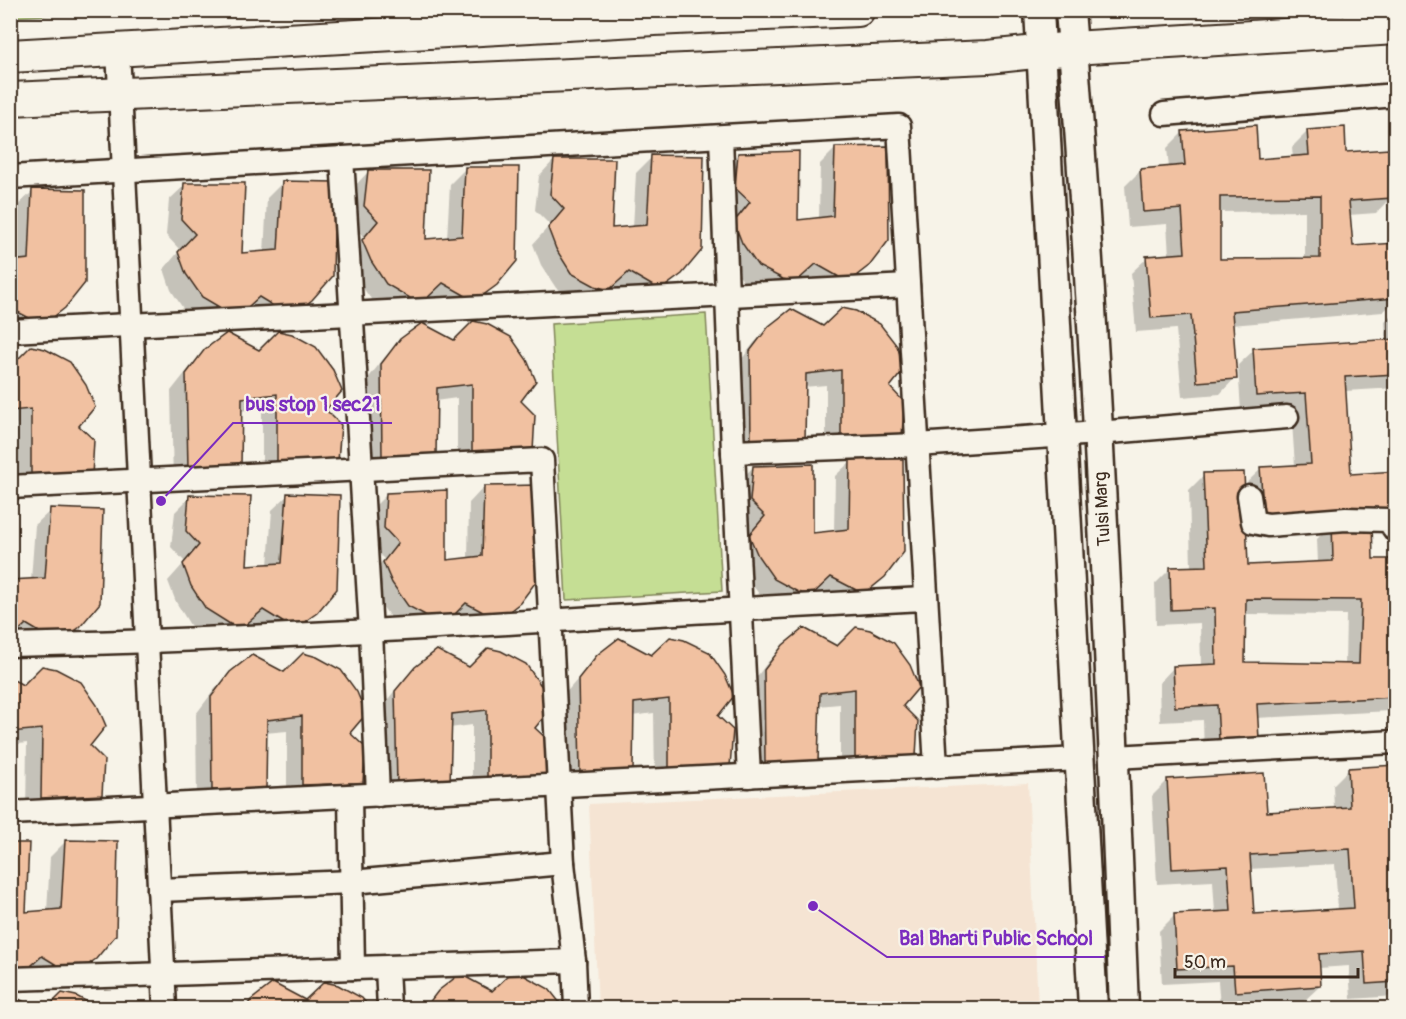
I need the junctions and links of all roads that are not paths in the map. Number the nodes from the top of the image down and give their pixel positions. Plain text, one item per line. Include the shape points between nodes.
1 (858, 10) edge
2 (1039, 10) edge
3 (1070, 10) edge
4 (1395, 28) edge
5 (1073, 48) junction
6 (118, 50) junction
7 (1041, 52) junction
8 (10, 56) edge
9 (120, 94) junction
10 (1395, 95) edge
11 (10, 99) edge
12 (1164, 114) dead end
13 (721, 136) junction
14 (342, 158) junction
15 (124, 171) junction
16 (10, 177) edge
17 (908, 286) junction
18 (728, 295) junction
19 (350, 313) junction
20 (131, 325) junction
21 (10, 331) edge
22 (1287, 417) dead end
23 (1098, 433) junction
24 (1063, 435) junction
25 (917, 445) junction
26 (733, 452) junction
27 (359, 469) junction
28 (139, 481) junction
29 (10, 487) edge
30 (1249, 496) dead end
31 (1395, 531) edge
32 (926, 599) junction
33 (742, 608) junction
34 (551, 622) junction
35 (371, 631) junction
36 (147, 643) junction
37 (10, 645) edge
38 (1395, 742) edge
39 (1114, 757) junction
40 (1080, 759) junction
41 (936, 767) junction
42 (749, 776) junction
43 (561, 786) junction
44 (378, 795) junction
45 (350, 796) junction
46 (155, 806) junction
47 (10, 813) edge
48 (563, 863) junction
49 (351, 882) junction
50 (159, 890) junction
51 (574, 961) junction
52 (353, 968) junction
53 (387, 968) junction
54 (163, 974) junction
55 (10, 979) edge
56 (165, 1008) edge
57 (389, 1008) edge
58 (576, 1008) edge
59 (1093, 1008) edge
60 (1124, 1008) edge

1 - 6 main road
2 - 7 street, Tulsi Marg
3 - 5 street, Tulsi Marg
4 - 5 main road
5 - 7 main road
5 - 23 street, Tulsi Marg
6 - 8 main road
6 - 9 street
7 - 9 main road
7 - 24 street, Tulsi Marg
9 - 11 main road
9 - 15 street
10 - 12 street
13 - 14 street
13 - 17 street via 899,126
13 - 18 street
14 - 15 street
14 - 19 street
15 - 16 street
15 - 20 street
17 - 18 street
17 - 25 street
18 - 19 street
18 - 26 street
19 - 20 street
19 - 27 street
20 - 21 street
20 - 28 street
22 - 23 street
23 - 24 street
23 - 39 street, Tulsi Marg
24 - 25 street
24 - 40 street, Tulsi Marg
25 - 26 street
25 - 32 street
26 - 33 street
27 - 28 street
27 - 34 street via 542,460
27 - 35 street
28 - 29 street
28 - 36 street
30 - 31 street via 1253,522 1268,525 1388,520
32 - 33 street
32 - 41 street
33 - 34 street
33 - 42 street
34 - 35 street
34 - 43 street
35 - 36 street
35 - 44 street
36 - 37 street
36 - 46 street
38 - 39 street
39 - 60 street, Tulsi Marg
40 - 41 street
40 - 59 street, Tulsi Marg
41 - 42 street
42 - 43 street
43 - 44 street
43 - 48 street
44 - 45 street
45 - 46 street
45 - 49 street
46 - 47 street
46 - 50 street
48 - 49 street
48 - 51 street
49 - 50 street
49 - 52 street
50 - 54 street
51 - 53 street
51 - 58 street
52 - 53 street
52 - 54 street
53 - 57 street
54 - 55 street
54 - 56 street

